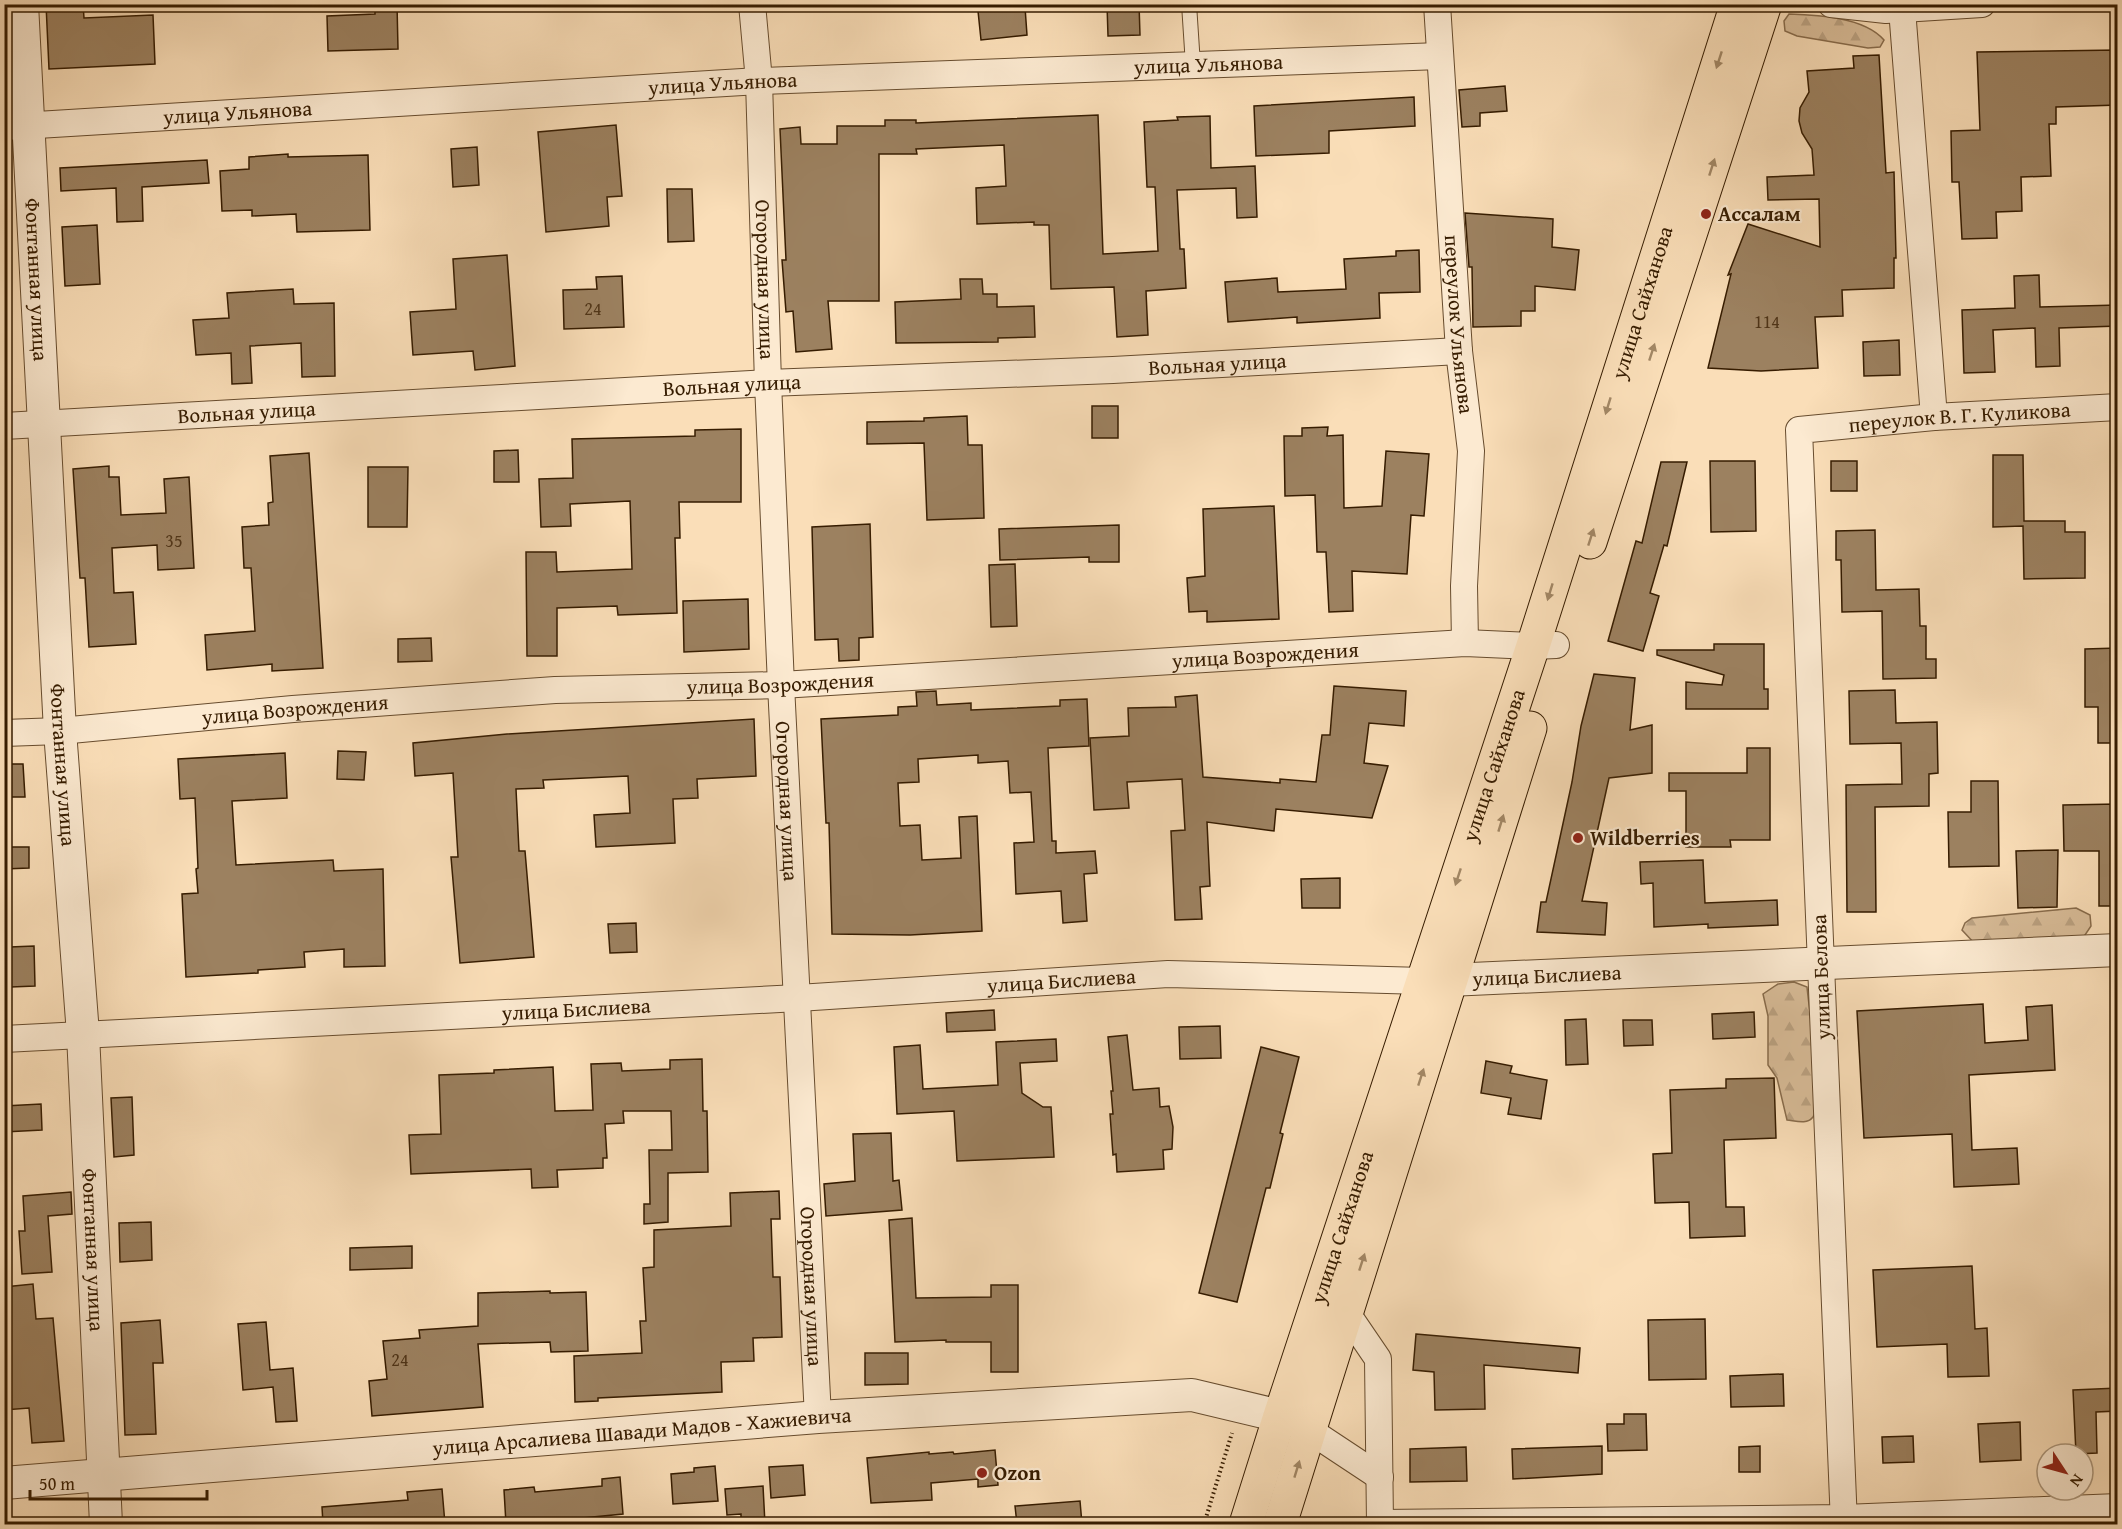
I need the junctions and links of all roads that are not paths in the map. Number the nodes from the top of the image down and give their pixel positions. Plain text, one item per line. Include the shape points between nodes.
1 (22, 4) edge
2 (752, 4) edge
3 (1189, 4) edge
4 (1437, 4) edge
5 (1737, 4) edge
6 (1766, 4) edge
7 (1831, 4) edge
8 (1982, 4) edge
9 (1902, 9) junction
10 (1440, 56) junction
11 (1193, 65) junction
12 (759, 81) junction
13 (16, 127) edge
14 (1459, 351) junction
15 (768, 383) junction
16 (2118, 407) edge
17 (1934, 417) junction
18 (44, 423) junction
19 (4, 426) edge
20 (1799, 430) joint
21 (1465, 643) junction
22 (1545, 645) junction
23 (781, 685) junction
24 (60, 730) junction
25 (4, 733) edge
26 (2118, 950) edge
27 (1820, 962) junction
28 (1438, 980) junction
29 (798, 998) junction
30 (83, 1034) junction
31 (4, 1039) edge
32 (1346, 1312) junction
33 (1280, 1416) junction
34 (818, 1417) junction
35 (1309, 1430) junction
36 (102, 1476) junction
37 (1380, 1477) junction
38 (4, 1483) edge
39 (2118, 1507) edge
40 (1844, 1521) edge
41 (106, 1524) edge
42 (1246, 1524) edge
43 (1280, 1524) edge
44 (1380, 1524) edge

1 - 13 street, Фонтанная улица
2 - 12 street, Огородная улица
3 - 11 lane
4 - 10 street, переулок Ульянова
5 -> 22 main road, улица Сайханова
22 -> 6 main road, улица Сайханова
7 - 9 street
8 - 9 street
9 - 17 street
10 - 11 street, улица Ульянова
10 - 14 street, переулок Ульянова
11 - 12 street, улица Ульянова
12 - 13 street, улица Ульянова
12 - 15 street, Огородная улица
13 - 18 street, Фонтанная улица
14 - 15 street, Вольная улица
14 - 21 street, переулок Ульянова via 1470,451
15 - 18 street, Вольная улица
15 - 23 street, Огородная улица
16 - 17 street, переулок В. Г. Куликова
17 - 20 street, переулок В. Г. Куликова
18 - 19 street, Вольная улица
18 - 24 street, Фонтанная улица
20 - 27 street, улица Белова
21 - 22 street, улица Возрождения
21 - 23 street, улица Возрождения
22 - 28 main road, улица Сайханова
23 - 24 street, улица Возрождения via 555,690
23 - 29 street, Огородная улица
24 - 25 street, улица Возрождения
24 - 30 street, Фонтанная улица
26 - 27 street, улица Бислиева
27 - 28 street, улица Бислиева
27 - 40 street, улица Белова
28 - 29 street, улица Бислиева via 1168,974
32 -> 28 main road, улица Сайханова
28 - 33 main road, улица Сайханова
29 - 30 street, улица Бислиева
29 - 34 street, Огородная улица
30 - 31 street, улица Бислиева
30 - 36 street, Фонтанная улица
32 - 35 main road, улица Сайханова
32 - 37 street via 1378,1359
33 - 34 street, улица Арсалиева Шавади Мадов - Хажиевича via 1192,1395
33 - 35 street
33 - 42 main road, улица Сайханова
34 - 36 street, улица Арсалиева Шавади Мадов - Хажиевича
35 - 37 street
43 -> 35 main road, улица Сайханова
36 - 38 street, улица Арсалиева Шавади Мадов - Хажиевича
36 - 41 street, Фонтанная улица
37 - 44 street
39 - 40 street
40 - 44 street

